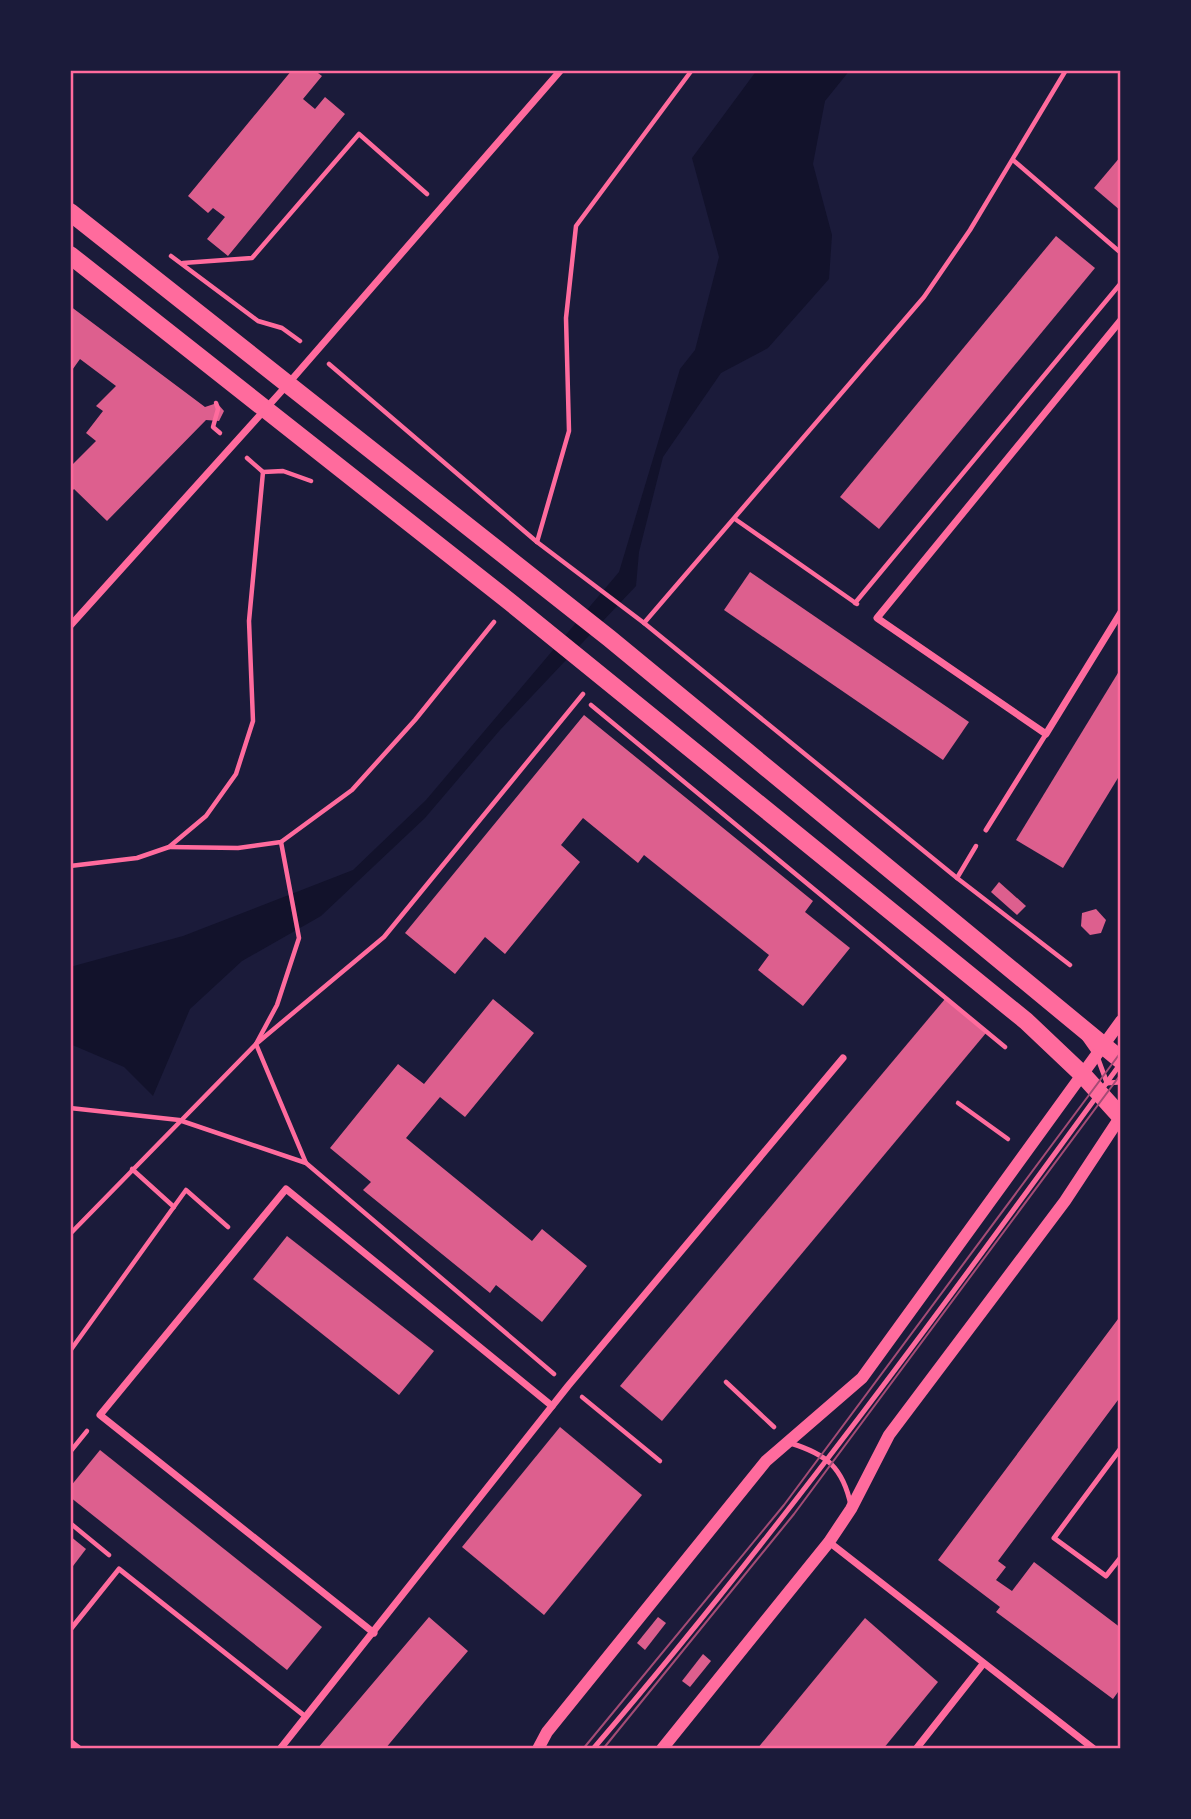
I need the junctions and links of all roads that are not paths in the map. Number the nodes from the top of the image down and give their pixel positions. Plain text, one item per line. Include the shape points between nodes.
1 (561, 70) edge
2 (70, 212) edge
3 (70, 255) edge
4 (1121, 320) edge
5 (287, 385) junction
6 (266, 408) junction
7 (1121, 612) edge
8 (70, 626) edge
9 (1046, 734) junction
10 (986, 830) road end
11 (1121, 1021) edge
12 (1101, 1051) junction
13 (843, 1058) dead end
14 (1121, 1062) edge
15 (1083, 1075) junction
16 (1121, 1082) edge
17 (1103, 1088) junction
18 (1121, 1117) edge
19 (552, 1406) junction
20 (790, 1443) junction
21 (1121, 1448) edge
22 (826, 1459) junction
23 (851, 1509) junction
24 (830, 1542) junction
25 (1121, 1557) edge
26 (70, 1630) edge
27 (374, 1633) junction
28 (983, 1664) junction
29 (306, 1717) junction
30 (70, 1742) edge
31 (79, 1749) edge
32 (280, 1749) edge
33 (538, 1749) edge
34 (593, 1749) edge
35 (662, 1749) edge
36 (916, 1749) edge
37 (1094, 1749) edge

1 - 5 street
2 - 5 main road
3 - 6 main road
4 - 9 street via 877,618
5 - 6 street
5 - 12 main road via 622,648 1044,998
6 - 8 street
6 - 15 main road via 1018,1015
7 - 9 street
9 - 10 lane
11 - 12 street
12 - 14 main road
12 - 15 street
12 - 17 lane
13 - 19 street
14 - 17 lane
15 - 17 main road
15 - 20 street via 862,1378
16 - 17 lane
17 - 18 main road
17 - 22 lane
18 - 23 street via 1065,1201 889,1435
19 - 27 street
19 - 27 street via 286,1189 100,1415
20 - 22 lane
20 - 33 street via 766,1461
21 - 25 lane via 1054,1538 1106,1576
22 - 23 lane via 846,1483
22 - 34 lane via 698,1624
23 - 24 street
24 - 28 street
24 - 35 street
26 - 29 lane via 119,1569
27 - 29 street
28 - 36 street
28 - 37 street
29 - 32 street
30 - 31 street

